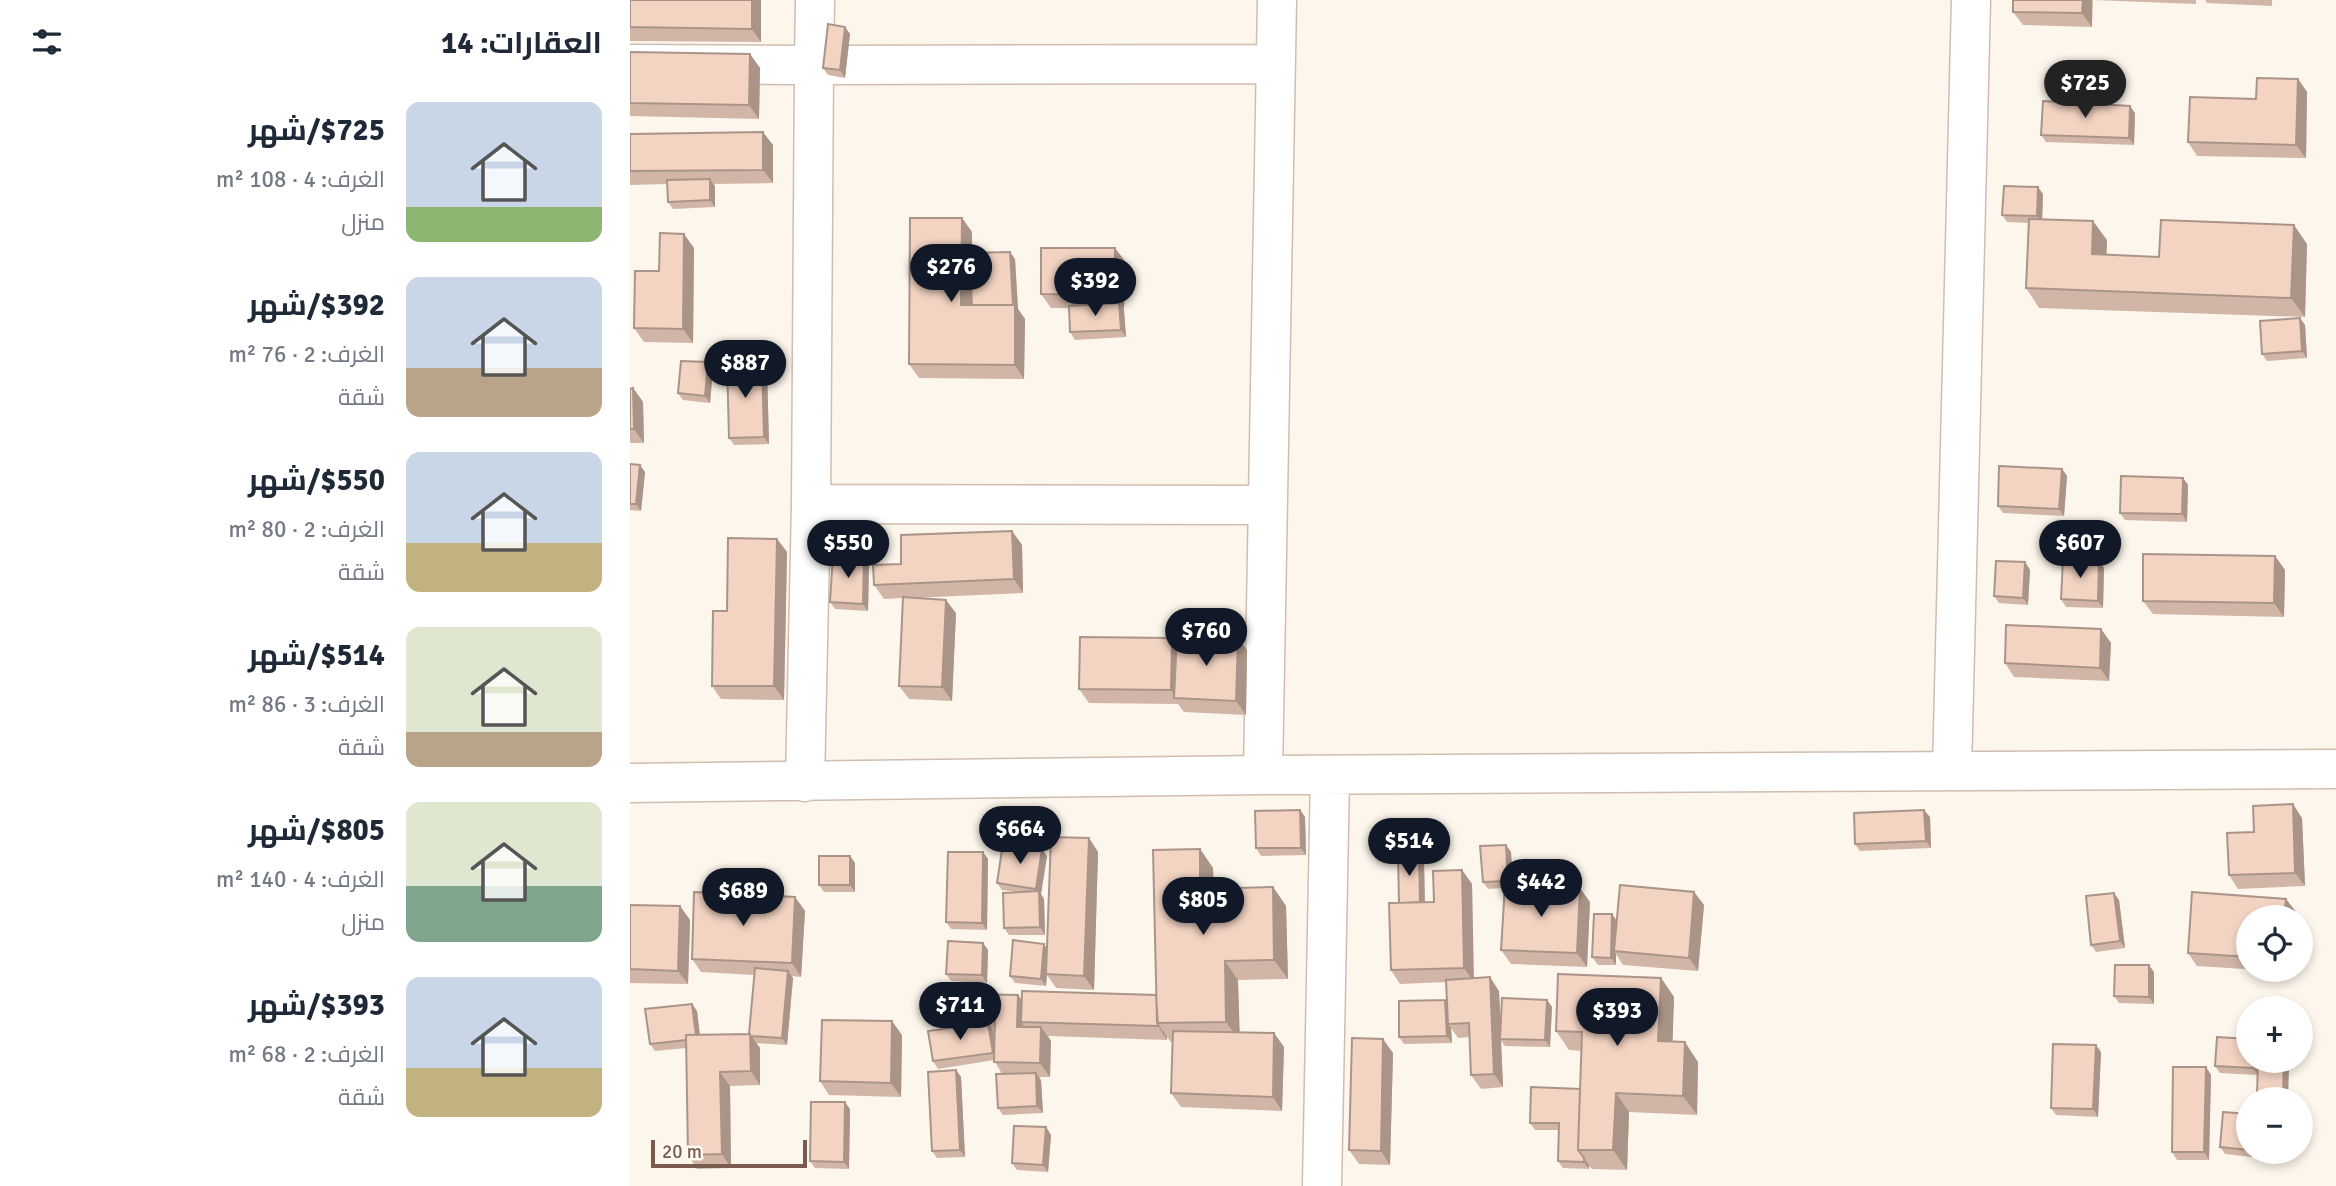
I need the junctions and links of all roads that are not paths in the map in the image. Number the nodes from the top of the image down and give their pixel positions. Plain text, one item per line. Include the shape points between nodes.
1 (814, 0) edge
2 (1277, 0) edge
3 (1971, 0) edge
4 (630, 64) edge
5 (1275, 64) junction
6 (814, 65) junction
7 (811, 503) junction
8 (1267, 505) junction
9 (2336, 769) edge
10 (1952, 771) junction
11 (1263, 775) junction
12 (1330, 776) junction
13 (804, 782) junction
14 (630, 783) edge
15 (1322, 1186) edge

1 - 6 street
2 - 5 street
3 - 10 street
4 - 6 street
5 - 6 street
5 - 8 street
6 - 7 street
7 - 8 street
7 - 13 street
8 - 11 street
9 - 10 street
10 - 12 street
11 - 12 street
11 - 13 street
12 - 15 street
13 - 14 street

